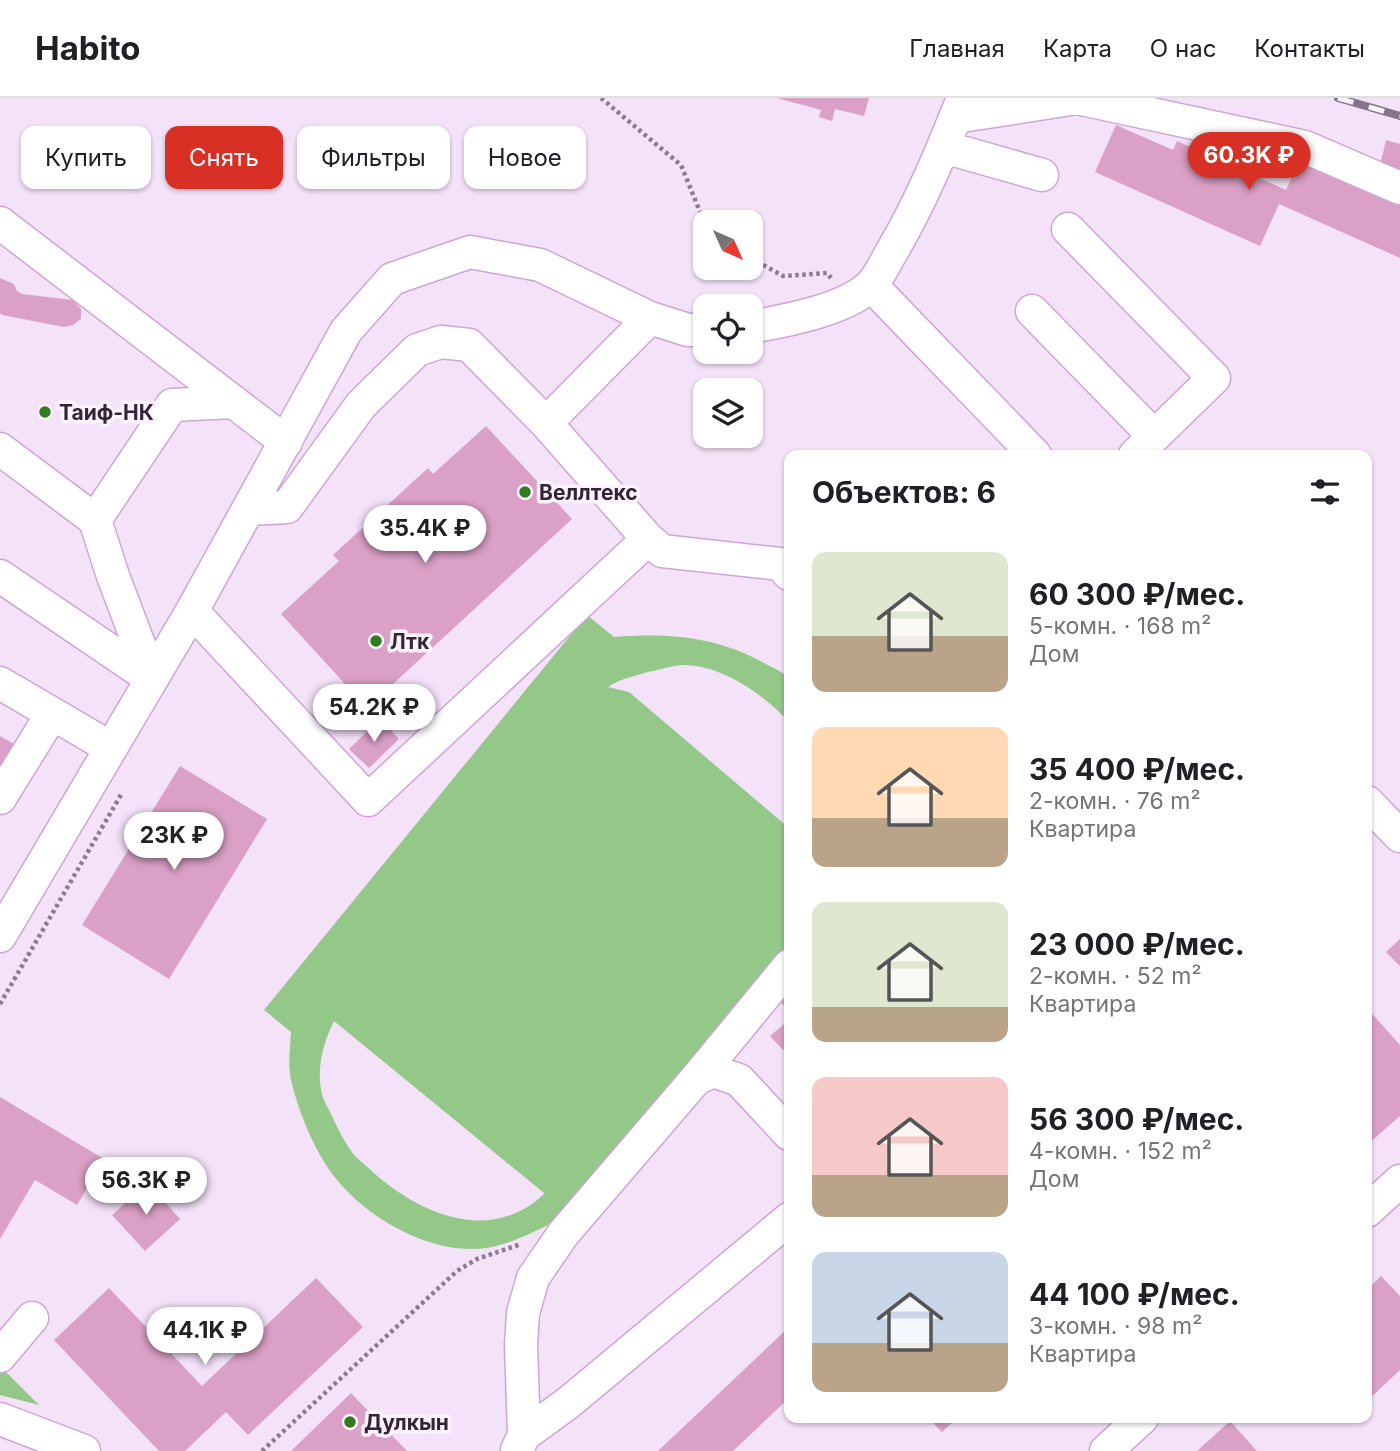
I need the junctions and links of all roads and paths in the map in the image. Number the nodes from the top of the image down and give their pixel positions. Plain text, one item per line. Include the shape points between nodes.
1 (601, 98) edge
2 (1077, 98) edge
3 (959, 108) edge
4 (944, 147) junction
5 (1042, 175) dead end
6 (1400, 188) edge
7 (699, 210) edge
8 (0, 223) edge
9 (1068, 229) dead end
10 (763, 265) edge
11 (861, 292) junction
12 (1032, 311) dead end
13 (650, 318) junction
14 (763, 325) edge
15 (693, 330) edge
16 (233, 402) junction
17 (546, 423) junction
18 (286, 442) junction
19 (1145, 445) edge
20 (0, 449) edge
21 (1030, 450) edge
22 (250, 509) junction
23 (95, 520) junction
24 (648, 539) junction
25 (784, 568) edge
26 (0, 576) edge
27 (192, 611) junction
28 (152, 679) junction
29 (0, 683) edge
30 (52, 714) junction
31 (111, 748) junction
32 (0, 798) edge
33 (1372, 807) edge
34 (1400, 836) edge
35 (0, 936) edge
36 (784, 971) edge
37 (696, 1079) junction
38 (784, 1129) edge
39 (1400, 1181) edge
40 (1372, 1207) edge
41 (784, 1223) edge
42 (563, 1234) junction
43 (32, 1318) dead end
44 (0, 1356) edge
45 (0, 1419) edge
46 (1137, 1423) edge
47 (521, 1443) edge
48 (84, 1451) edge
49 (262, 1451) edge
50 (1106, 1451) edge

1 - 7 path via 681,165
2 - 3 street
2 - 6 street via 1305,147
3 - 4 street
4 - 5 street
4 - 11 street via 906,228
8 - 16 street
9 - 19 street via 1214,378
10 - 11 path via 783,276 827,273
11 - 14 street via 794,319
11 - 21 street
12 - 19 street
13 - 15 street
13 - 17 street
13 - 18 street via 540,265 470,252 392,279 346,331
16 - 18 street
16 - 23 street via 172,405
17 - 22 street via 469,345 441,342 417,349 361,405 288,508
17 - 24 street
18 - 22 street
20 - 23 street
22 - 27 street
23 - 28 street
24 - 25 street via 662,551 780,564
24 - 27 street via 368,800
26 - 28 street
27 - 28 street
28 - 31 street
29 - 30 street
30 - 31 street
30 - 32 street
31 - 35 street
33 - 34 street
36 - 37 street
37 - 38 street via 713,1072 740,1080
37 - 42 street
39 - 40 street
41 - 47 street
42 - 47 street via 533,1278 523,1313
42 - 49 path via 477,1259 457,1271
43 - 44 street
45 - 48 street
46 - 50 street

